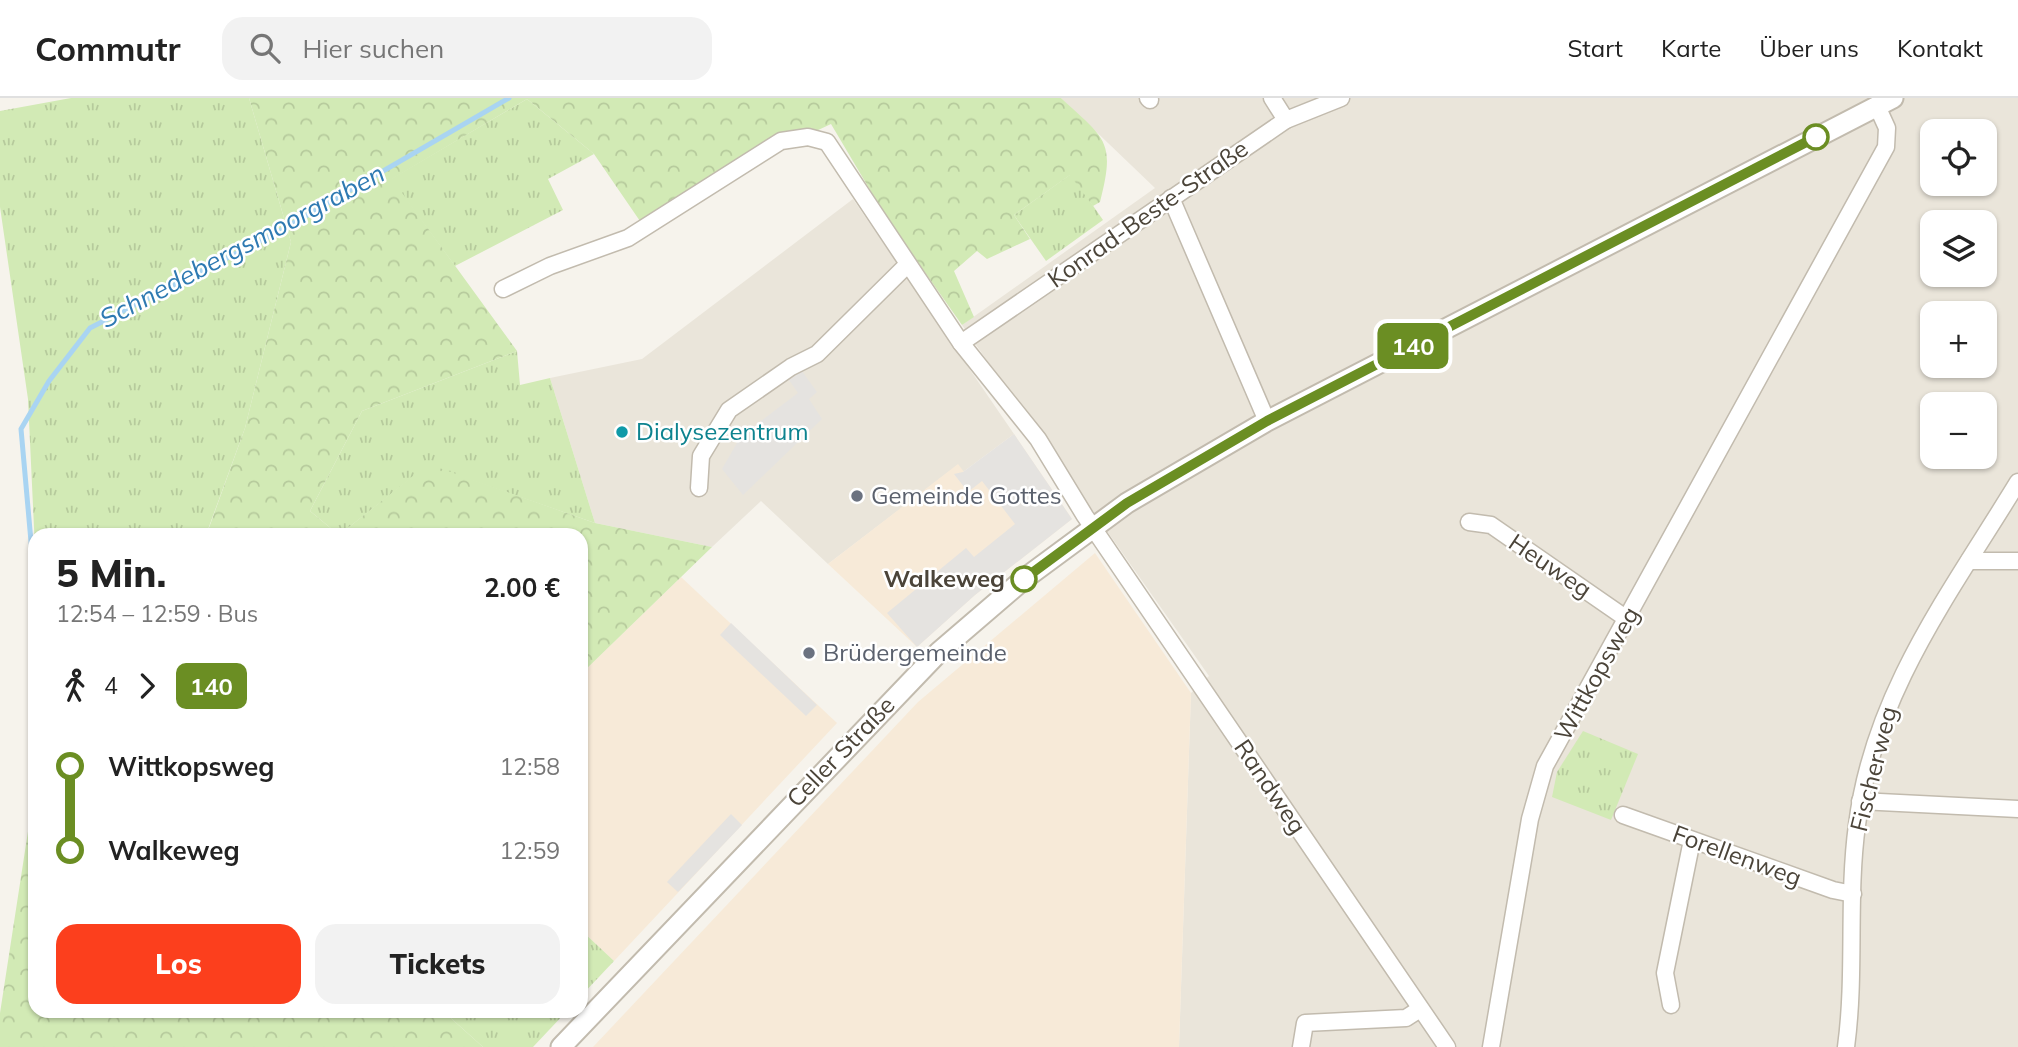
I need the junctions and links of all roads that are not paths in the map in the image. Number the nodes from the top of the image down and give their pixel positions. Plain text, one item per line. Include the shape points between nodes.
1 (1272, 98) edge
2 (1342, 98) edge
3 (1885, 102) edge
4 (1286, 120) junction
5 (1171, 198) junction
6 (908, 265) junction
7 (503, 289) dead end
8 (961, 343) junction
9 (1267, 421) junction
10 (2018, 482) edge
11 (699, 488) dead end
12 (1469, 523) dead end
13 (1093, 527) junction
14 (1969, 561) junction
15 (2018, 561) edge
16 (1627, 619) junction
17 (1860, 801) junction
18 (2018, 809) edge
19 (1623, 815) dead end
20 (1692, 840) junction
21 (1853, 894) junction
22 (1671, 1005) dead end
23 (1420, 1009) junction
24 (561, 1047) edge
25 (1301, 1047) edge
26 (1447, 1047) edge
27 (1491, 1047) edge
28 (1846, 1047) edge

1 - 4 street
2 - 4 street, Konrad-Beste-Straße
3 - 9 street, Celler Straße
3 - 16 street, Wittkopsweg via 1886,147
4 - 5 street, Konrad-Beste-Straße
5 - 8 street, Konrad-Beste-Straße
5 - 9 street
6 - 7 street via 827,142 808,137 781,141 628,238 550,266
6 - 8 street
6 - 11 street via 817,354 729,410 701,456
8 - 13 street via 1038,439
9 - 13 street, Celler Straße
10 - 14 street, Fischerweg
12 - 16 street, Heuweg via 1491,525
13 - 23 street, Randweg
13 - 24 street, Celler Straße via 984,611 901,689
14 - 15 street
14 - 17 street, Fischerweg via 1906,666 1884,713
16 - 27 street, Wittkopsweg via 1545,766
17 - 18 street
17 - 21 street, Fischerweg
19 - 20 street, Forellenweg
20 - 21 street, Forellenweg
20 - 22 street via 1665,973
21 - 28 street, Fischerweg via 1852,1005
23 - 25 street via 1406,1018 1305,1023
23 - 26 street, Randweg

